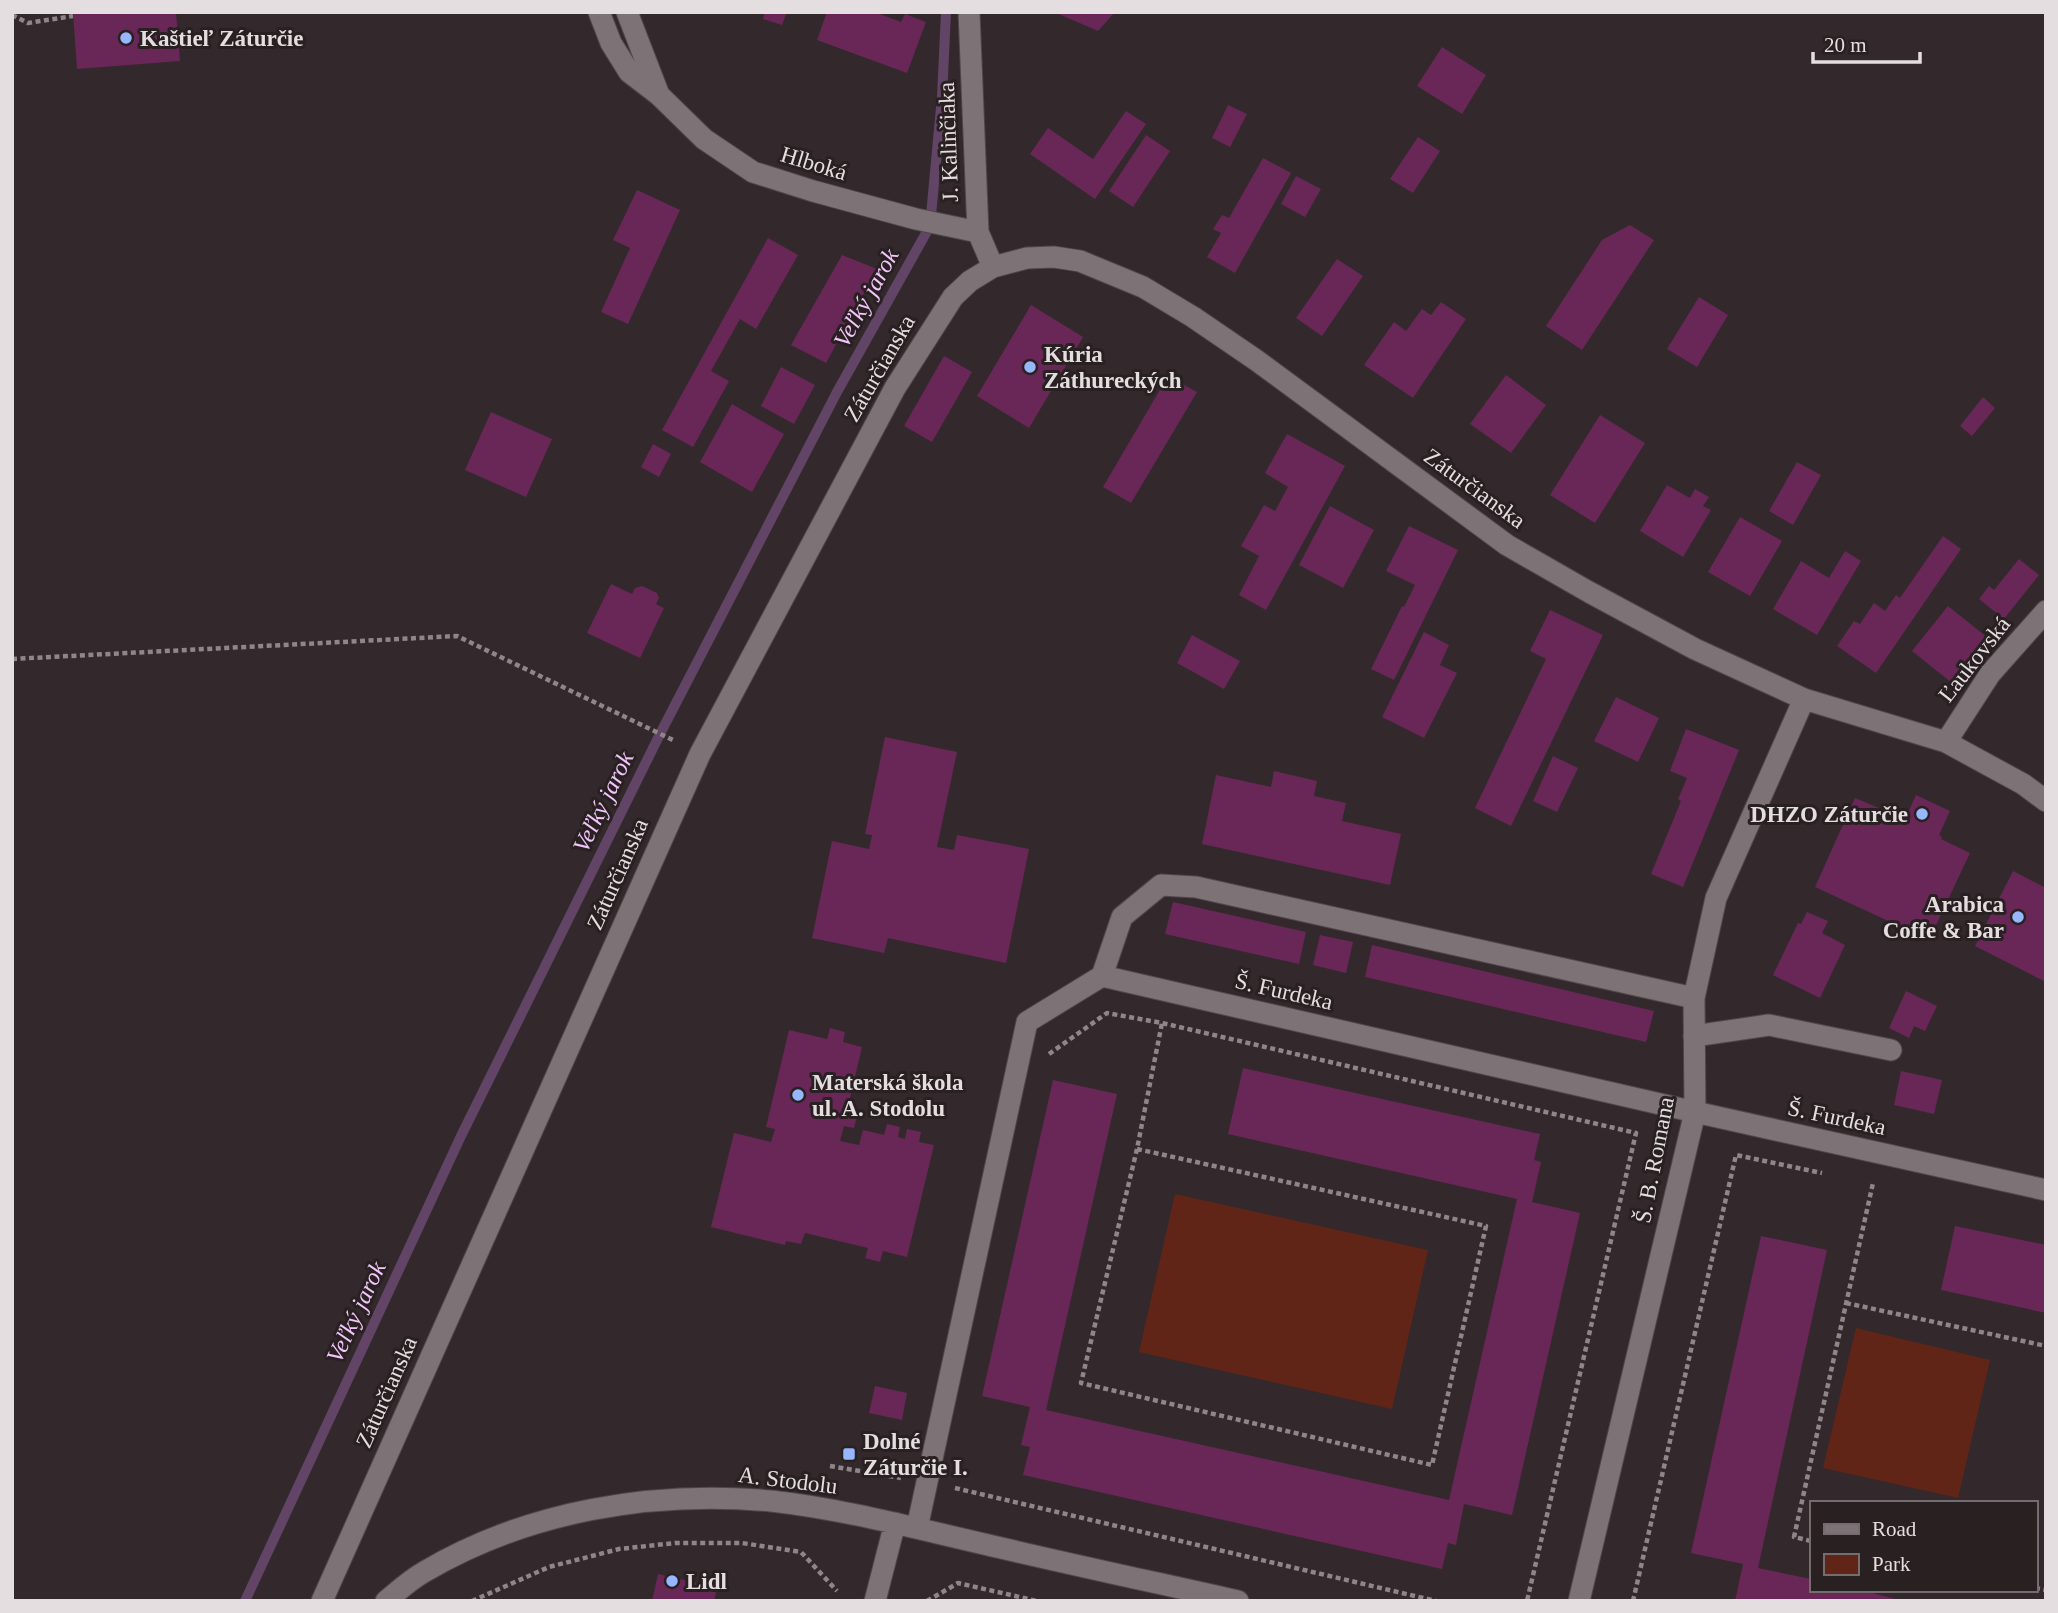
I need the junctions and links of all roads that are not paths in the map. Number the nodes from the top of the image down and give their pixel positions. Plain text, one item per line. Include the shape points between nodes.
1 (599, 12) edge
2 (627, 12) edge
3 (970, 12) edge
4 (659, 95) junction
5 (978, 232) junction
6 (993, 267) junction
7 (2046, 611) edge
8 (1804, 699) junction
9 (1946, 742) junction
10 (2046, 801) edge
11 (1102, 976) junction
12 (1694, 998) junction
13 (1694, 1035) junction
14 (1891, 1050) dead end
15 (1695, 1112) junction
16 (2046, 1190) edge
17 (895, 1523) junction
18 (917, 1528) junction
19 (322, 1601) edge
20 (386, 1601) edge
21 (875, 1601) edge
22 (1238, 1601) edge
23 (1579, 1601) edge

1 - 4 street, Hlboká via 629,72
2 - 4 street, Hlboká
3 - 5 street, J. Kalinčiaka
4 - 5 street, Hlboká via 704,139 753,172
5 - 6 street, J. Kalinčiaka
6 - 8 street, Záturčianska via 1054,257 1080,261 1143,287 1256,360 1507,545 1639,620
6 - 19 street, Záturčianska via 953,297 895,388 700,754
7 - 9 street, Ľaukovská via 1990,674
8 - 9 street, Záturčianska
8 - 12 street, Š. B. Romana via 1716,898
9 - 10 street, Záturčianska
11 - 12 street via 1122,917 1161,885 1196,887
11 - 15 street, Š. Furdeka
11 - 18 street via 1027,1022
12 - 13 street, Š. B. Romana
13 - 14 street via 1769,1025
13 - 15 street, Š. B. Romana
15 - 16 street, Š. Furdeka
15 - 23 street, Š. B. Romana
17 - 18 street, A. Stodolu
17 - 20 street, A. Stodolu via 772,1502 706,1498 636,1502 518,1528 422,1573
17 - 21 street
18 - 22 street, A. Stodolu

